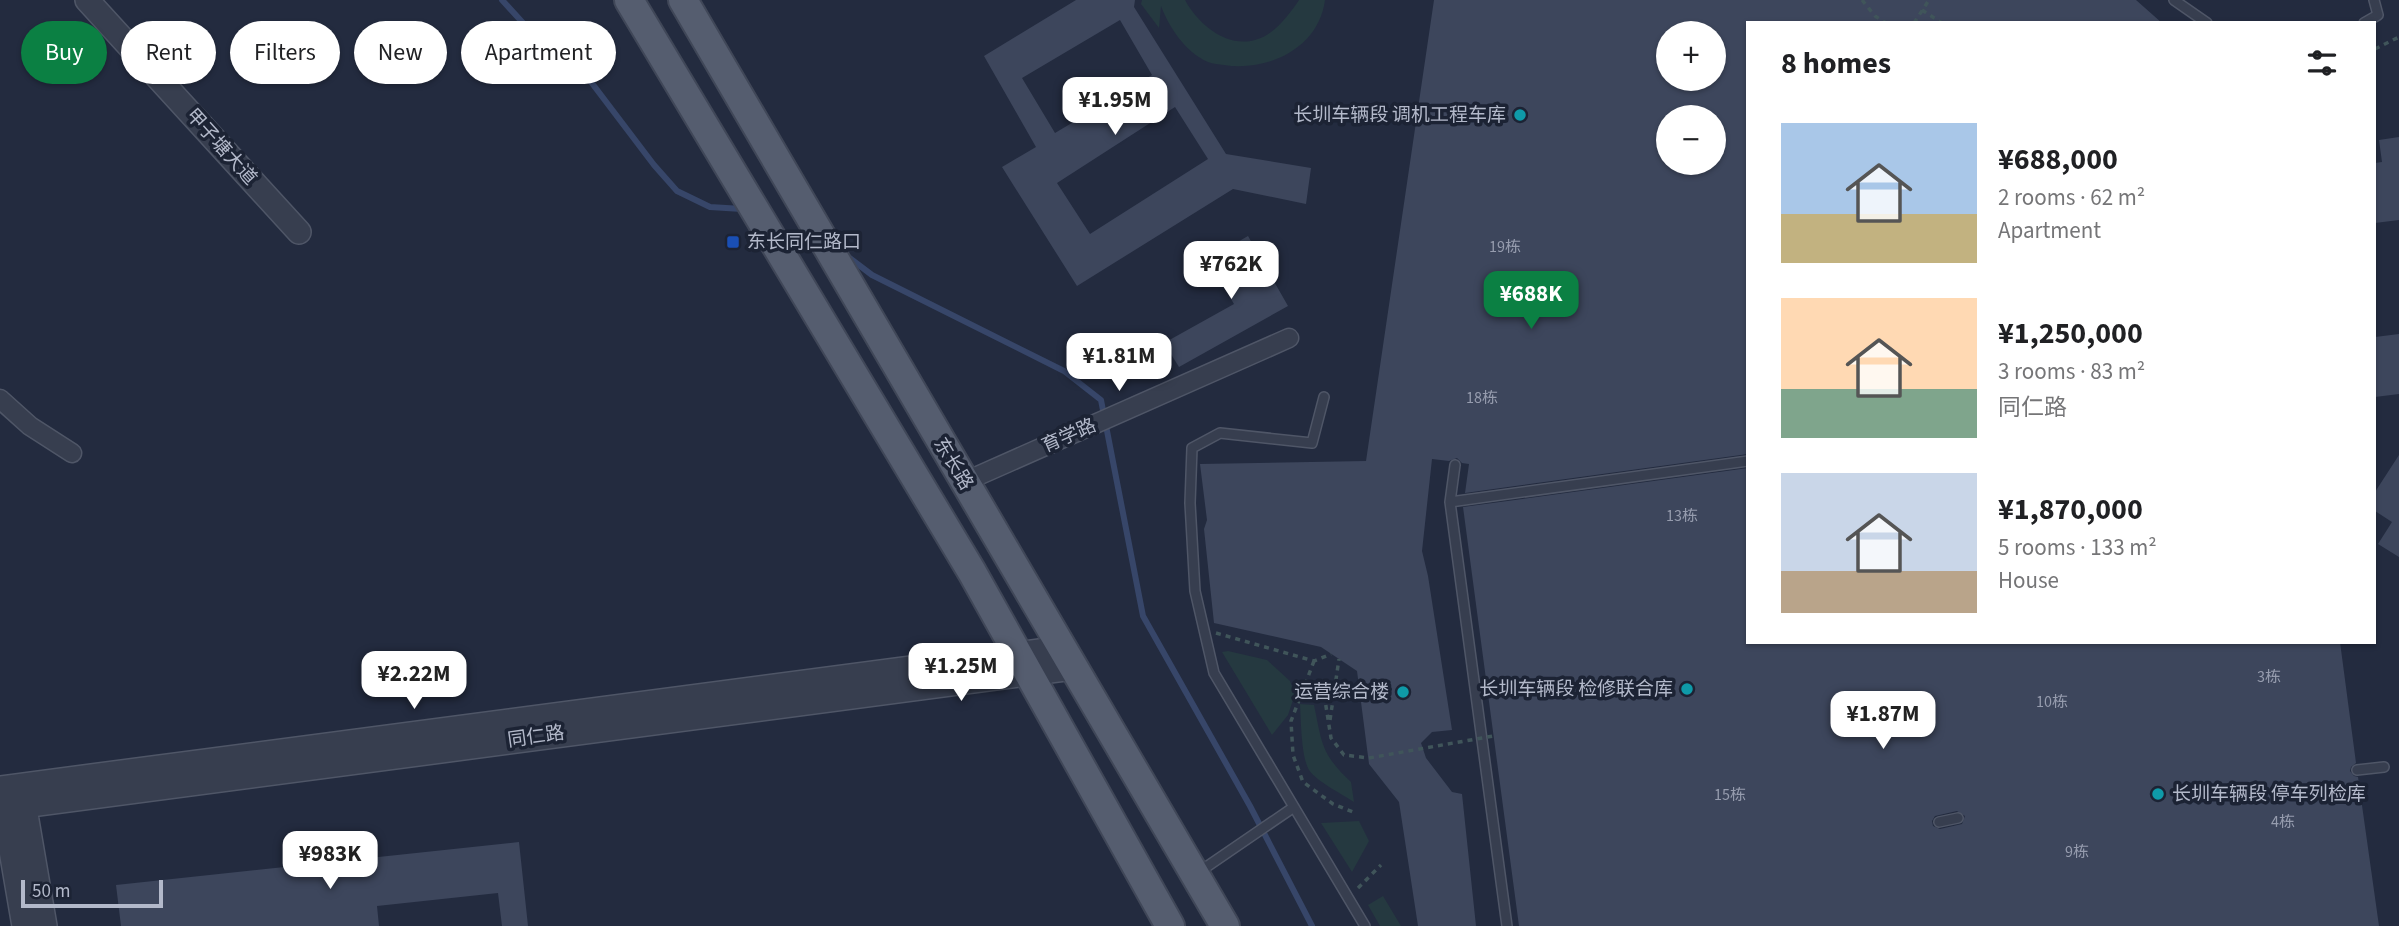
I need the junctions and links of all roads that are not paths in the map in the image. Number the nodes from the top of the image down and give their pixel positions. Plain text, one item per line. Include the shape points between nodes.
1 (87, 0) edge
2 (629, 0) edge
3 (683, 0) edge
4 (2174, 0) edge
5 (2374, 0) edge
6 (2204, 21) edge
7 (2368, 21) edge
8 (299, 232) dead end
9 (1289, 338) dead end
10 (1324, 397) dead end
11 (0, 399) edge
12 (72, 453) dead end
13 (1746, 461) edge
14 (1455, 465) dead end
15 (964, 482) junction
16 (1450, 502) junction
17 (1067, 658) junction
18 (1024, 665) junction
19 (2384, 767) dead end
20 (2357, 770) dead end
21 (8, 797) edge
22 (1294, 807) junction
23 (1958, 818) dead end
24 (1939, 822) dead end
25 (1195, 875) junction
26 (24, 926) edge
27 (45, 926) edge
28 (1170, 926) edge
29 (1225, 926) edge
30 (1365, 926) edge
31 (1507, 926) edge

1 - 8 street, 甲子塘大道
2 - 18 main road, 东长路
3 - 15 main road, 东长路
4 - 6 lane
5 - 7 lane via 2378,15
9 - 15 street, 育学路
10 - 22 lane via 1312,443 1220,433 1192,448 1195,591 1214,673
11 - 12 street via 30,426
13 - 16 lane
14 - 16 lane
15 - 17 main road, 东长路
16 - 31 lane
17 - 18 street, 同仁路
17 - 25 main road, 东长路
18 - 21 street, 同仁路
18 - 28 main road, 东长路
19 - 20 lane
21 - 26 street
21 - 27 street
22 - 25 lane
22 - 30 lane
23 - 24 lane
25 - 29 main road, 东长路

